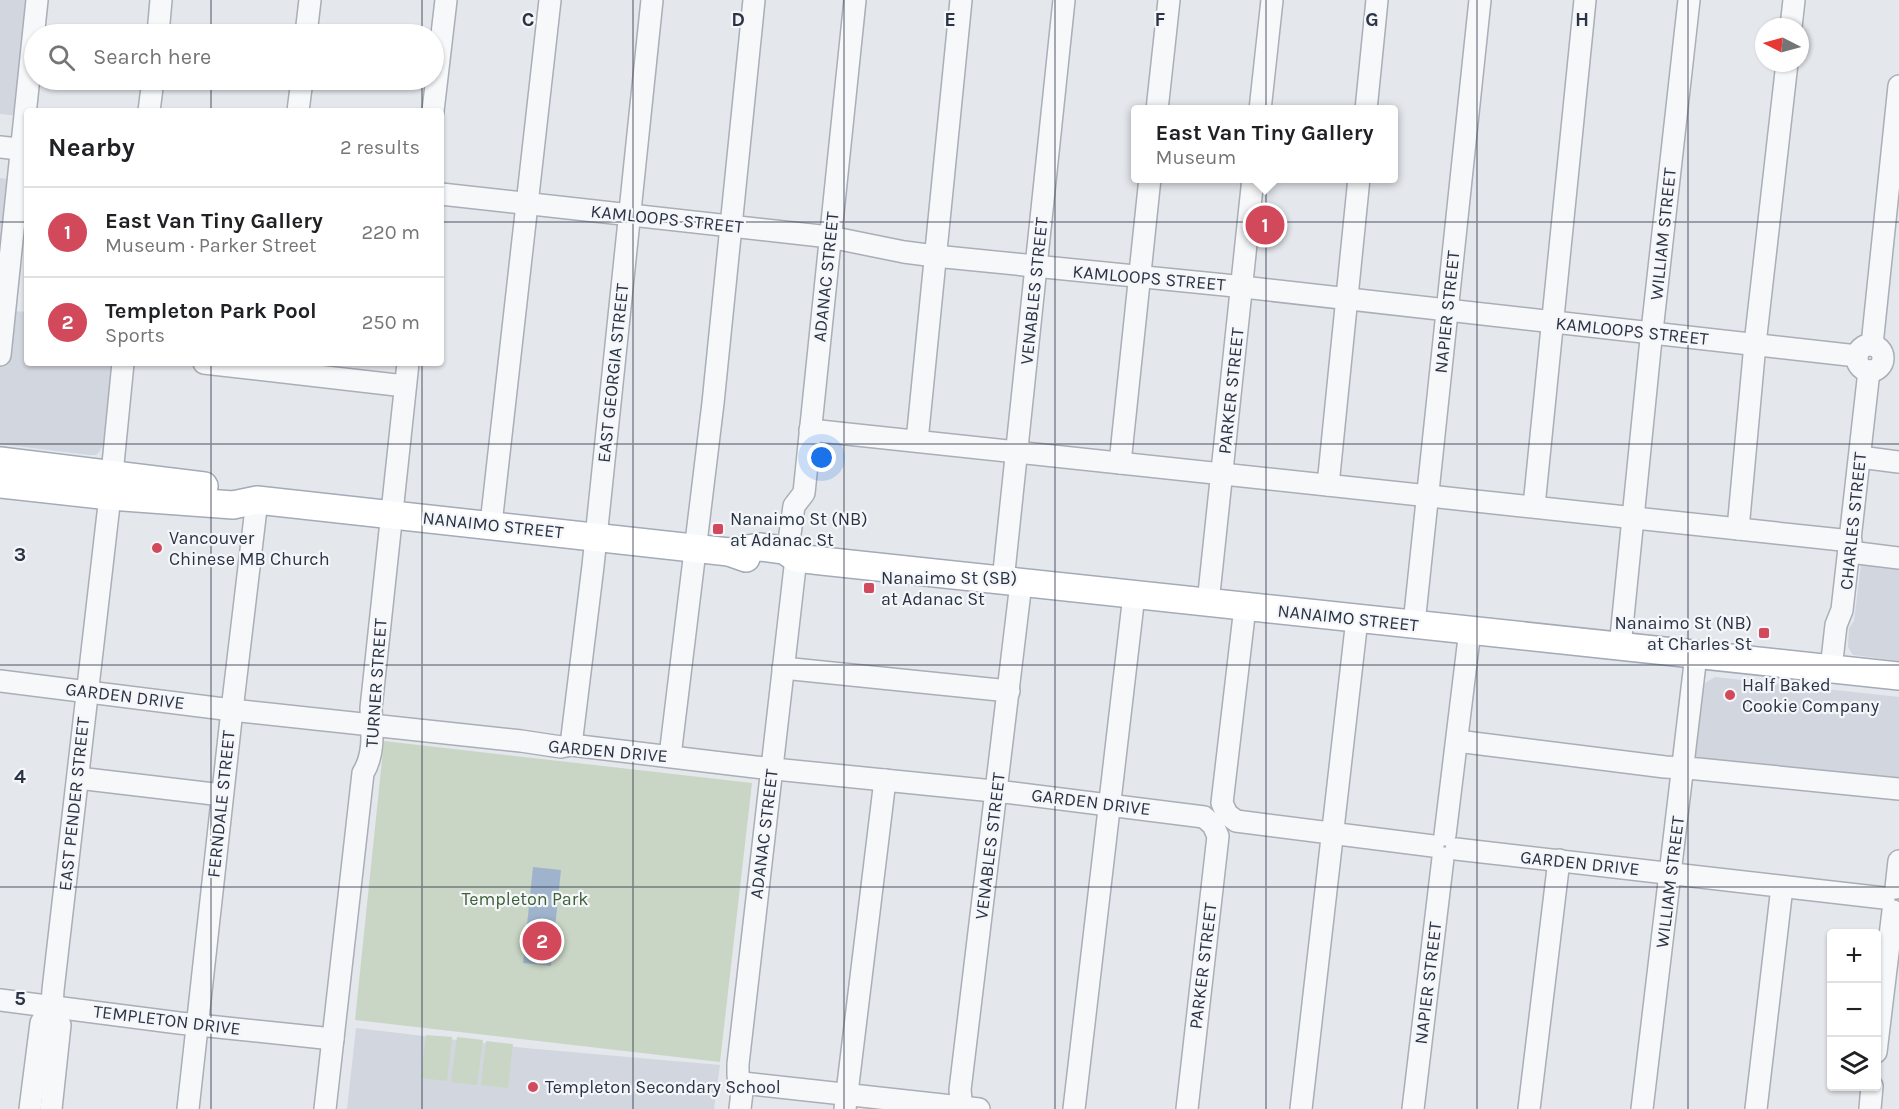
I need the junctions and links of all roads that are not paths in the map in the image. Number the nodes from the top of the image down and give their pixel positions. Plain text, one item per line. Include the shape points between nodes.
1 (37, 0) edge
2 (161, 0) edge
3 (310, 0) edge
4 (446, 0) edge
5 (550, 0) edge
6 (652, 0) edge
7 (754, 0) edge
8 (855, 0) edge
9 (961, 0) edge
10 (1064, 0) edge
11 (1169, 0) edge
12 (1272, 0) edge
13 (1377, 0) edge
14 (1480, 0) edge
15 (1585, 0) edge
16 (1689, 0) edge
17 (1794, 0) edge
18 (1792, 18) edge
19 (35, 24) edge
20 (159, 24) edge
21 (307, 24) edge
22 (443, 24) edge
23 (1786, 72) edge
24 (1899, 86) edge
25 (30, 90) edge
26 (152, 90) edge
27 (301, 90) edge
28 (436, 90) edge
29 (1158, 105) edge
30 (1261, 105) edge
31 (1366, 105) edge
32 (28, 108) edge
33 (149, 108) edge
34 (298, 108) edge
35 (434, 108) edge
36 (0, 147) edge
37 (24, 150) edge
38 (24, 158) edge
39 (1150, 183) edge
40 (1252, 183) edge
41 (1359, 183) edge
42 (444, 195) edge
43 (528, 204) junction
44 (629, 215) junction
45 (730, 226) junction
46 (830, 237) junction
47 (935, 256) junction
48 (1036, 267) junction
49 (1889, 268) edge
50 (1140, 278) junction
51 (1241, 287) junction
52 (1347, 299) junction
53 (1447, 311) junction
54 (1551, 322) junction
55 (1652, 333) junction
56 (1755, 344) junction
57 (0, 355) edge
58 (1876, 358) edge
59 (123, 366) edge
60 (254, 366) edge
61 (408, 366) edge
62 (271, 367) edge
63 (405, 386) junction
64 (810, 430) junction
65 (917, 441) junction
66 (1017, 452) junction
67 (1860, 457) junction
68 (0, 461) edge
69 (1899, 462) edge
70 (1120, 463) junction
71 (1223, 475) junction
72 (0, 484) edge
73 (111, 485) junction
74 (1328, 485) junction
75 (1429, 496) junction
76 (257, 500) junction
77 (1534, 506) junction
78 (392, 513) junction
79 (1632, 517) junction
80 (491, 524) junction
81 (1738, 529) junction
82 (596, 536) junction
83 (1850, 547) junction
84 (696, 548) junction
85 (790, 554) junction
86 (1899, 558) edge
87 (1012, 582) junction
88 (1134, 595) junction
89 (1209, 603) junction
90 (1245, 607) junction
91 (1357, 619) junction
92 (1414, 624) junction
93 (1470, 630) junction
94 (1620, 647) junction
95 (1696, 655) junction
96 (783, 668) junction
97 (1831, 669) junction
98 (1899, 676) edge
99 (0, 681) edge
100 (87, 691) junction
101 (1009, 691) junction
102 (232, 710) junction
103 (372, 725) junction
104 (1457, 741) junction
105 (571, 745) junction
106 (670, 756) junction
107 (1684, 768) junction
108 (772, 769) junction
109 (78, 778) junction
110 (885, 780) junction
111 (1899, 789) edge
112 (996, 791) junction
113 (222, 795) junction
114 (1110, 804) junction
115 (1220, 820) junction
116 (1332, 834) junction
117 (1444, 847) junction
118 (1559, 860) junction
119 (1899, 861) edge
120 (1671, 873) junction
121 (1782, 887) junction
122 (1894, 899) edge
123 (0, 1000) edge
124 (52, 1006) junction
125 (198, 1025) junction
126 (1878, 1037) edge
127 (333, 1039) junction
128 (743, 1083) junction
129 (1872, 1091) edge
130 (846, 1101) edge
131 (968, 1108) edge
132 (30, 1109) edge
133 (51, 1109) edge
134 (188, 1109) edge
135 (326, 1109) edge
136 (740, 1109) edge
137 (1074, 1109) edge
138 (1187, 1109) edge
139 (1302, 1109) edge
140 (1413, 1109) edge
141 (1528, 1109) edge
142 (1641, 1109) edge
143 (1756, 1109) edge
144 (1870, 1109) edge

1 - 19 street
2 - 20 street
3 - 21 street
4 - 22 street
5 - 43 street
6 - 44 street, EAST GEORGIA STREET
7 - 45 street
8 - 46 street, ADANAC STREET
9 - 47 street
10 - 48 street, VENABLES STREET
11 - 29 street
12 - 30 street
13 - 31 street
14 - 53 street, NAPIER STREET
15 - 54 street
16 - 55 street, WILLIAM STREET
17 - 18 street
23 - 56 street
24 - 49 street, CHARLES STREET
25 - 32 street
26 - 33 street
27 - 34 street
28 - 35 street
36 - 37 street
38 - 57 street
39 - 50 street
40 - 51 street, PARKER STREET
41 - 52 street
42 - 43 street, KAMLOOPS STREET
43 - 44 street, KAMLOOPS STREET
43 - 80 street
44 - 45 street, KAMLOOPS STREET
44 - 82 street, EAST GEORGIA STREET
45 - 46 street, KAMLOOPS STREET
45 - 84 street
46 - 47 street, KAMLOOPS STREET
46 - 64 street, ADANAC STREET
47 - 48 street, KAMLOOPS STREET
47 - 65 street
48 - 50 street, KAMLOOPS STREET
48 - 66 street, VENABLES STREET
49 - 58 street, CHARLES STREET
50 - 51 street, KAMLOOPS STREET
50 - 70 street
51 - 52 street, KAMLOOPS STREET
51 - 71 street, PARKER STREET
52 - 53 street, KAMLOOPS STREET
52 - 74 street
53 - 54 street, KAMLOOPS STREET
53 - 75 street, NAPIER STREET
54 - 55 street, KAMLOOPS STREET
54 - 77 street
55 - 56 street, KAMLOOPS STREET
55 - 79 street, WILLIAM STREET
56 - 58 street, KAMLOOPS STREET
56 - 81 street
58 - 67 street, CHARLES STREET
59 - 73 street, EAST PENDER STREET
60 - 62 street
61 - 63 street, TURNER STREET
62 - 63 street
63 - 78 street, TURNER STREET
64 - 65 street
64 - 85 street, ADANAC STREET via 804,493 795,506
65 - 66 street
66 - 70 street
66 - 87 street, VENABLES STREET
67 - 69 street
67 - 83 street, CHARLES STREET
68 - 73 main road, NANAIMO STREET
70 - 71 street
71 - 74 street
71 - 89 street, PARKER STREET
72 - 73 main road, NANAIMO STREET
73 - 76 main road, NANAIMO STREET via 233,505
73 - 100 street, EAST PENDER STREET
74 - 75 street
75 - 77 street
75 - 92 street, NAPIER STREET
76 - 78 main road, NANAIMO STREET
76 - 102 street, FERNDALE STREET
77 - 79 street
78 - 80 main road, NANAIMO STREET
78 - 103 street, TURNER STREET
79 - 81 street
79 - 94 street, WILLIAM STREET
80 - 82 main road, NANAIMO STREET
81 - 83 street
82 - 84 main road, NANAIMO STREET
82 - 105 street, EAST GEORGIA STREET
83 - 86 street
83 - 97 street, CHARLES STREET
84 - 85 main road, NANAIMO STREET via 782,565
84 - 106 street
85 - 87 main road, NANAIMO STREET
85 - 96 street, ADANAC STREET
87 - 88 main road, NANAIMO STREET
87 - 101 street, VENABLES STREET
88 - 89 main road, NANAIMO STREET
88 - 114 street
89 - 90 main road, NANAIMO STREET
90 - 91 main road, NANAIMO STREET
90 - 115 street, PARKER STREET
91 - 92 main road, NANAIMO STREET
91 - 116 street
92 - 93 main road, NANAIMO STREET
93 - 94 main road, NANAIMO STREET
93 - 104 street, NAPIER STREET
94 - 95 main road, NANAIMO STREET
95 - 97 main road, NANAIMO STREET
95 - 107 street, WILLIAM STREET
96 - 101 street
96 - 108 street, ADANAC STREET
97 - 98 main road, NANAIMO STREET
99 - 100 street, GARDEN DRIVE
100 - 102 street, GARDEN DRIVE
100 - 109 street, EAST PENDER STREET
101 - 112 street, VENABLES STREET
102 - 103 street, GARDEN DRIVE
102 - 113 street, FERNDALE STREET
103 - 105 street, GARDEN DRIVE
103 - 127 street, TURNER STREET via 370,762 363,772
104 - 107 street
104 - 117 street, NAPIER STREET
105 - 106 street, GARDEN DRIVE
106 - 108 street, GARDEN DRIVE
107 - 111 street
107 - 120 street, WILLIAM STREET
108 - 110 street, GARDEN DRIVE
108 - 128 street, ADANAC STREET via 738,1064 738,1076
109 - 113 street
109 - 124 street, EAST PENDER STREET
110 - 112 street, GARDEN DRIVE
110 - 130 street
112 - 114 street, GARDEN DRIVE
112 - 131 street, VENABLES STREET via 960,1090
113 - 125 street, FERNDALE STREET
114 - 115 street, GARDEN DRIVE
114 - 137 street
115 - 116 street, GARDEN DRIVE
115 - 138 street, PARKER STREET
116 - 117 street, GARDEN DRIVE
116 - 139 street
117 - 118 street, GARDEN DRIVE
117 - 140 street, NAPIER STREET
118 - 120 street, GARDEN DRIVE
118 - 141 street
119 - 122 street
120 - 121 street, GARDEN DRIVE
120 - 142 street, WILLIAM STREET
121 - 122 street, GARDEN DRIVE
121 - 143 street
122 - 126 street
123 - 124 street, TEMPLETON DRIVE
124 - 125 street, TEMPLETON DRIVE
124 - 132 street, EAST PENDER STREET via 41,1023
124 - 133 street, EAST PENDER STREET via 60,1025
125 - 127 street, TEMPLETON DRIVE
125 - 134 street, FERNDALE STREET
127 - 135 street, TURNER STREET
128 - 130 street
128 - 136 street, ADANAC STREET
129 - 144 street
130 - 131 street

